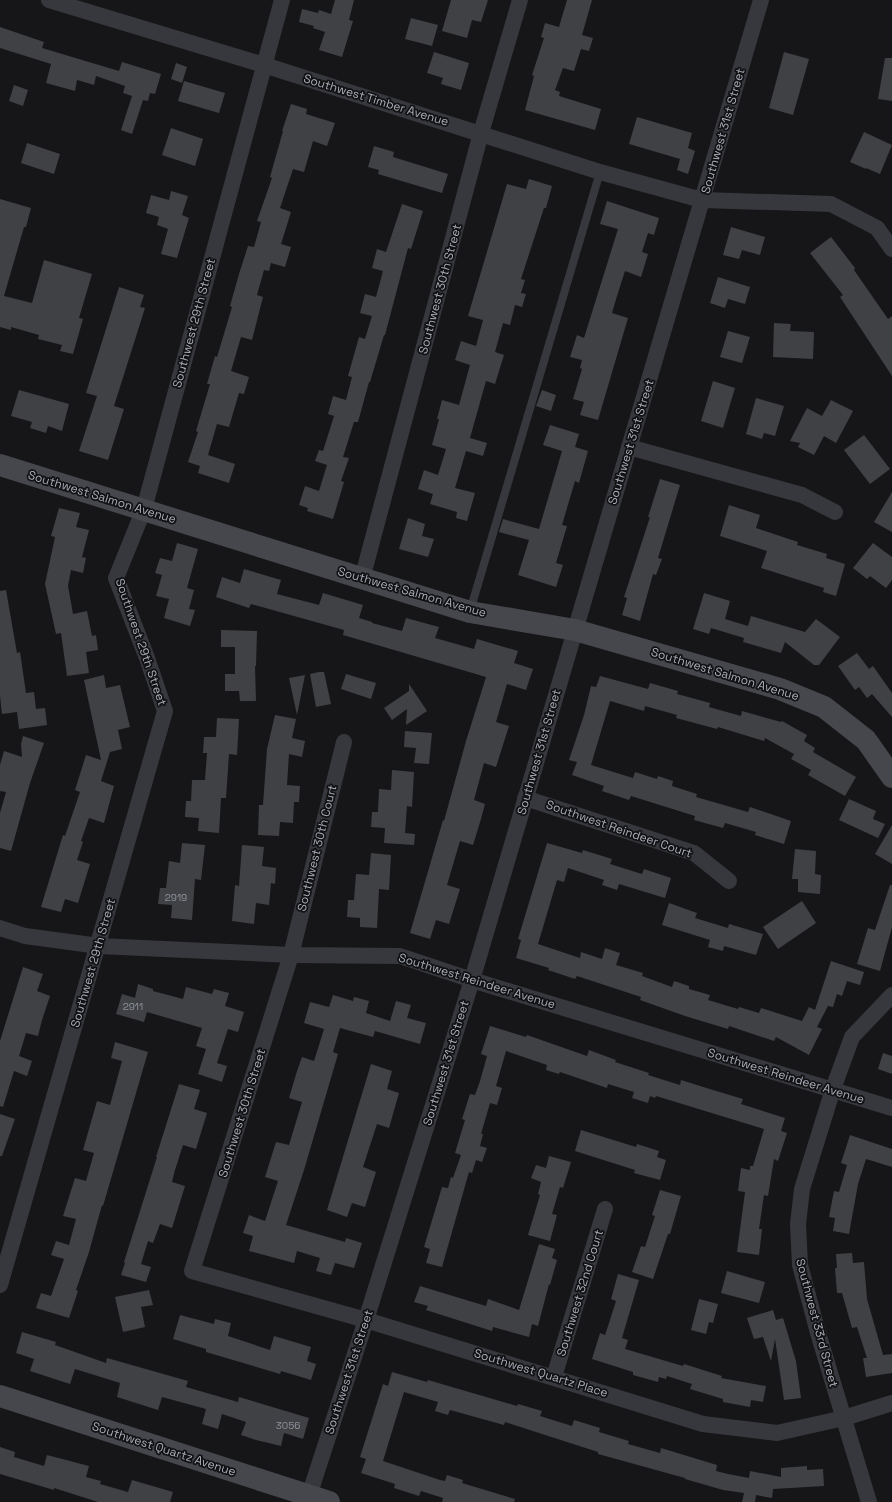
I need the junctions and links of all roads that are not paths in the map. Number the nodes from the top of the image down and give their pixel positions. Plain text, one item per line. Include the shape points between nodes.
1 (49, 0) edge
2 (282, 0) edge
3 (520, 0) edge
4 (761, 0) edge
5 (264, 65) junction
6 (481, 133) junction
7 (600, 172) junction
8 (702, 200) junction
9 (892, 249) edge
10 (629, 446) junction
11 (0, 465) edge
12 (144, 509) junction
13 (835, 512) dead end
14 (362, 579) junction
15 (470, 612) junction
16 (575, 630) junction
17 (344, 742) dead end
18 (892, 777) edge
19 (525, 798) junction
20 (728, 881) dead end
21 (0, 928) edge
22 (99, 946) junction
23 (291, 955) junction
24 (472, 980) junction
25 (892, 995) edge
26 (833, 1089) junction
27 (892, 1108) edge
28 (605, 1209) dead end
29 (192, 1271) joint
30 (0, 1285) edge
31 (366, 1320) junction
32 (554, 1377) junction
33 (0, 1396) edge
34 (892, 1403) edge
35 (844, 1418) junction
36 (308, 1499) edge
37 (329, 1502) edge
38 (869, 1502) edge

1 - 5 street, Southwest Timber Avenue
2 - 5 street, Southwest 29th Street
3 - 6 street, Southwest 30th Street
4 - 8 street, Southwest 31st Street
5 - 6 street, Southwest Timber Avenue
5 - 12 street, Southwest 29th Street
6 - 7 street, Southwest Timber Avenue
6 - 14 street, Southwest 30th Street
7 - 8 street, Southwest Timber Avenue
7 - 15 lane
8 - 9 street via 831,204 876,228
8 - 10 street, Southwest 31st Street
10 - 13 street via 802,495
10 - 16 street, Southwest 31st Street
11 - 12 street, Southwest Salmon Avenue
12 - 14 street, Southwest Salmon Avenue
12 - 22 street, Southwest 29th Street via 116,578 165,711
14 - 15 street, Southwest Salmon Avenue
15 - 16 street, Southwest Salmon Avenue
16 - 18 street, Southwest Salmon Avenue via 780,689 824,707 866,740
16 - 19 street, Southwest 31st Street
17 - 23 street, Southwest 30th Court
19 - 20 street, Southwest Reindeer Court via 694,853
19 - 24 street, Southwest 31st Street
21 - 22 street, Southwest Reindeer Avenue via 26,936
22 - 23 street, Southwest Reindeer Avenue
22 - 30 street, Southwest 29th Street
23 - 24 street, Southwest Reindeer Avenue via 400,956
23 - 29 street, Southwest 30th Street
24 - 26 street, Southwest Reindeer Avenue
24 - 31 street, Southwest 31st Street
25 - 26 street, Southwest 33rd Street via 852,1037
26 - 27 street, Southwest Reindeer Avenue
26 - 35 street, Southwest 33rd Street via 802,1189 798,1224 800,1265
28 - 32 street, Southwest 32nd Court
29 - 31 street, Southwest Quartz Place
31 - 32 street, Southwest Quartz Place
31 - 36 street, Southwest 31st Street
32 - 35 street, Southwest Quartz Place via 703,1424 777,1433
33 - 36 street, Southwest Quartz Avenue
34 - 35 street, Southwest Quartz Place
35 - 38 street, Southwest 33rd Street
36 - 37 street, Southwest Quartz Avenue

